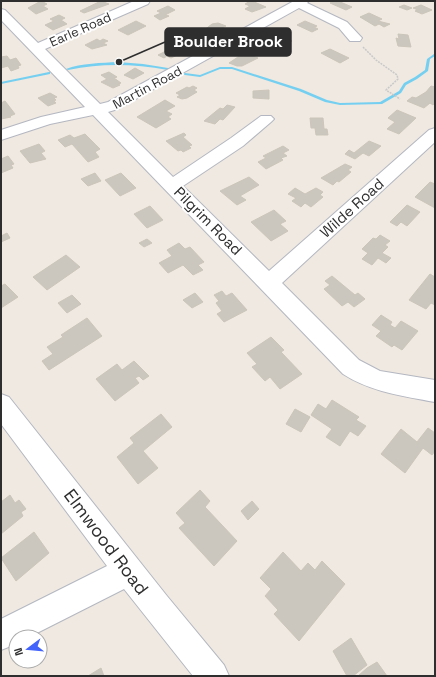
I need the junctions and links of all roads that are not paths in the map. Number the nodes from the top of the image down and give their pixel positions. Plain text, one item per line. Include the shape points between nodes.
1 (144, 1) edge
2 (301, 2) edge
3 (2, 7) edge
4 (355, 38) road end
5 (37, 48) junction
6 (98, 110) junction
7 (266, 119) dead end
8 (435, 133) edge
9 (1, 135) edge
10 (173, 186) junction
11 (269, 283) junction
12 (431, 385) edge
13 (1, 405) edge
14 (128, 571) junction
15 (1, 635) edge
16 (213, 676) edge

1 - 5 street, Earle Road
2 - 4 street via 343,25
2 - 6 street, Martin Road via 117,104
3 - 5 street, Pilgrim Road
5 - 6 street, Pilgrim Road
6 - 9 street, Martin Road via 46,120
6 - 10 street, Pilgrim Road
7 - 10 street
8 - 11 street, Wilde Road
10 - 11 street, Pilgrim Road
11 - 12 street, Pilgrim Road via 357,371 380,381
13 - 14 street, Elmwood Road
14 - 15 street
14 - 16 street, Elmwood Road

